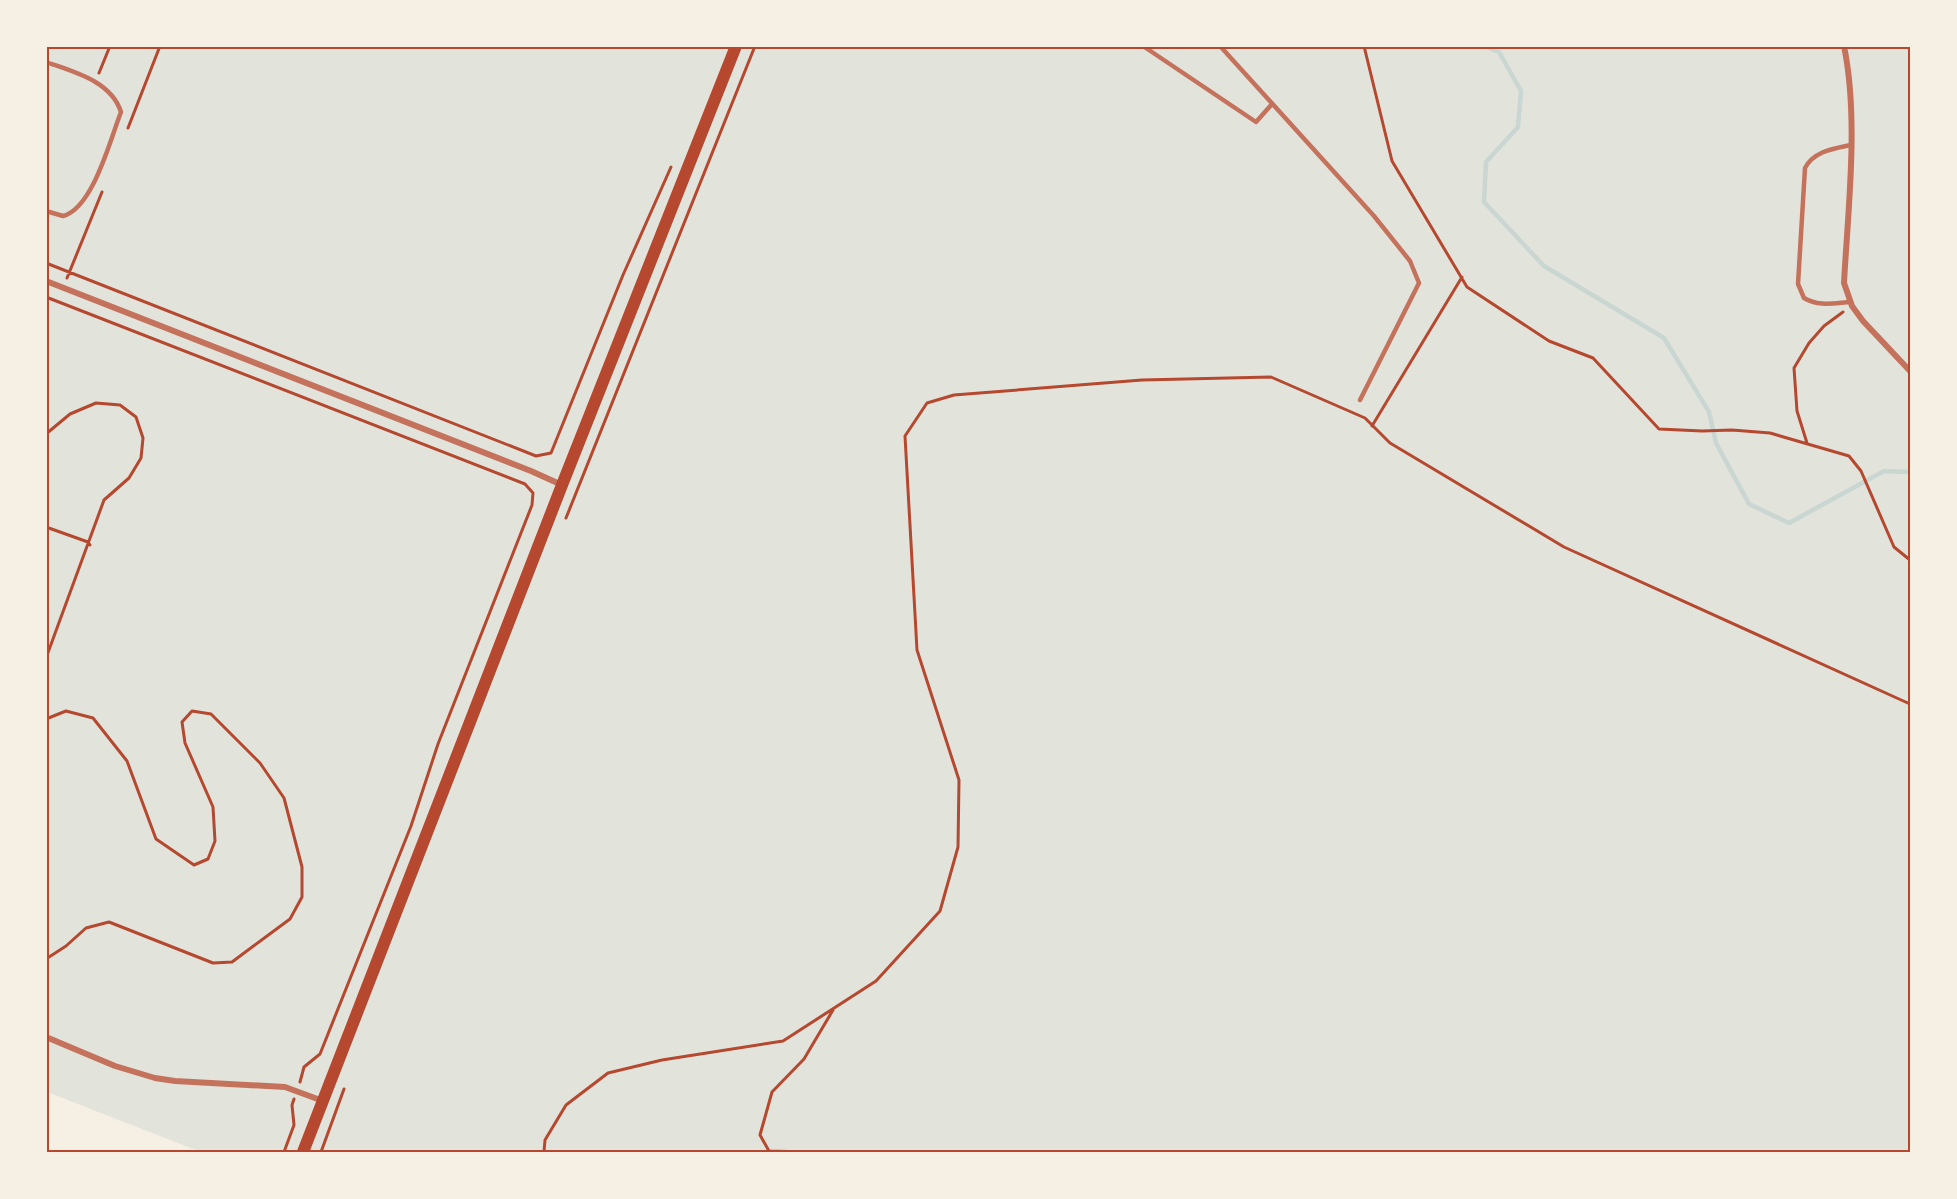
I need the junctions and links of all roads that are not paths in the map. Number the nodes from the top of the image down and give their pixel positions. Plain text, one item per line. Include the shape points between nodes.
1 (736, 46) edge
2 (1143, 46) edge
3 (1220, 46) edge
4 (1844, 46) edge
5 (46, 62) edge
6 (1272, 104) junction
7 (1851, 146) junction
8 (46, 211) edge
9 (46, 281) edge
10 (1852, 304) junction
11 (1911, 371) edge
12 (1360, 400) dead end
13 (562, 485) junction
14 (46, 1037) edge
15 (323, 1101) junction
16 (303, 1152) edge

1 - 13 main road
2 - 6 lane via 1256,122
3 - 6 lane
4 - 7 street via 1849,68
5 - 8 lane via 106,89 121,112 92,189 80,206 63,216
6 - 12 lane via 1374,216 1410,261 1419,283
7 - 10 street via 1844,283
7 - 10 lane via 1817,155 1805,168 1798,284 1804,298 1812,303
9 - 13 street
10 - 11 street
13 - 15 main road
14 - 15 street via 114,1066 155,1077 285,1087
15 - 16 main road

